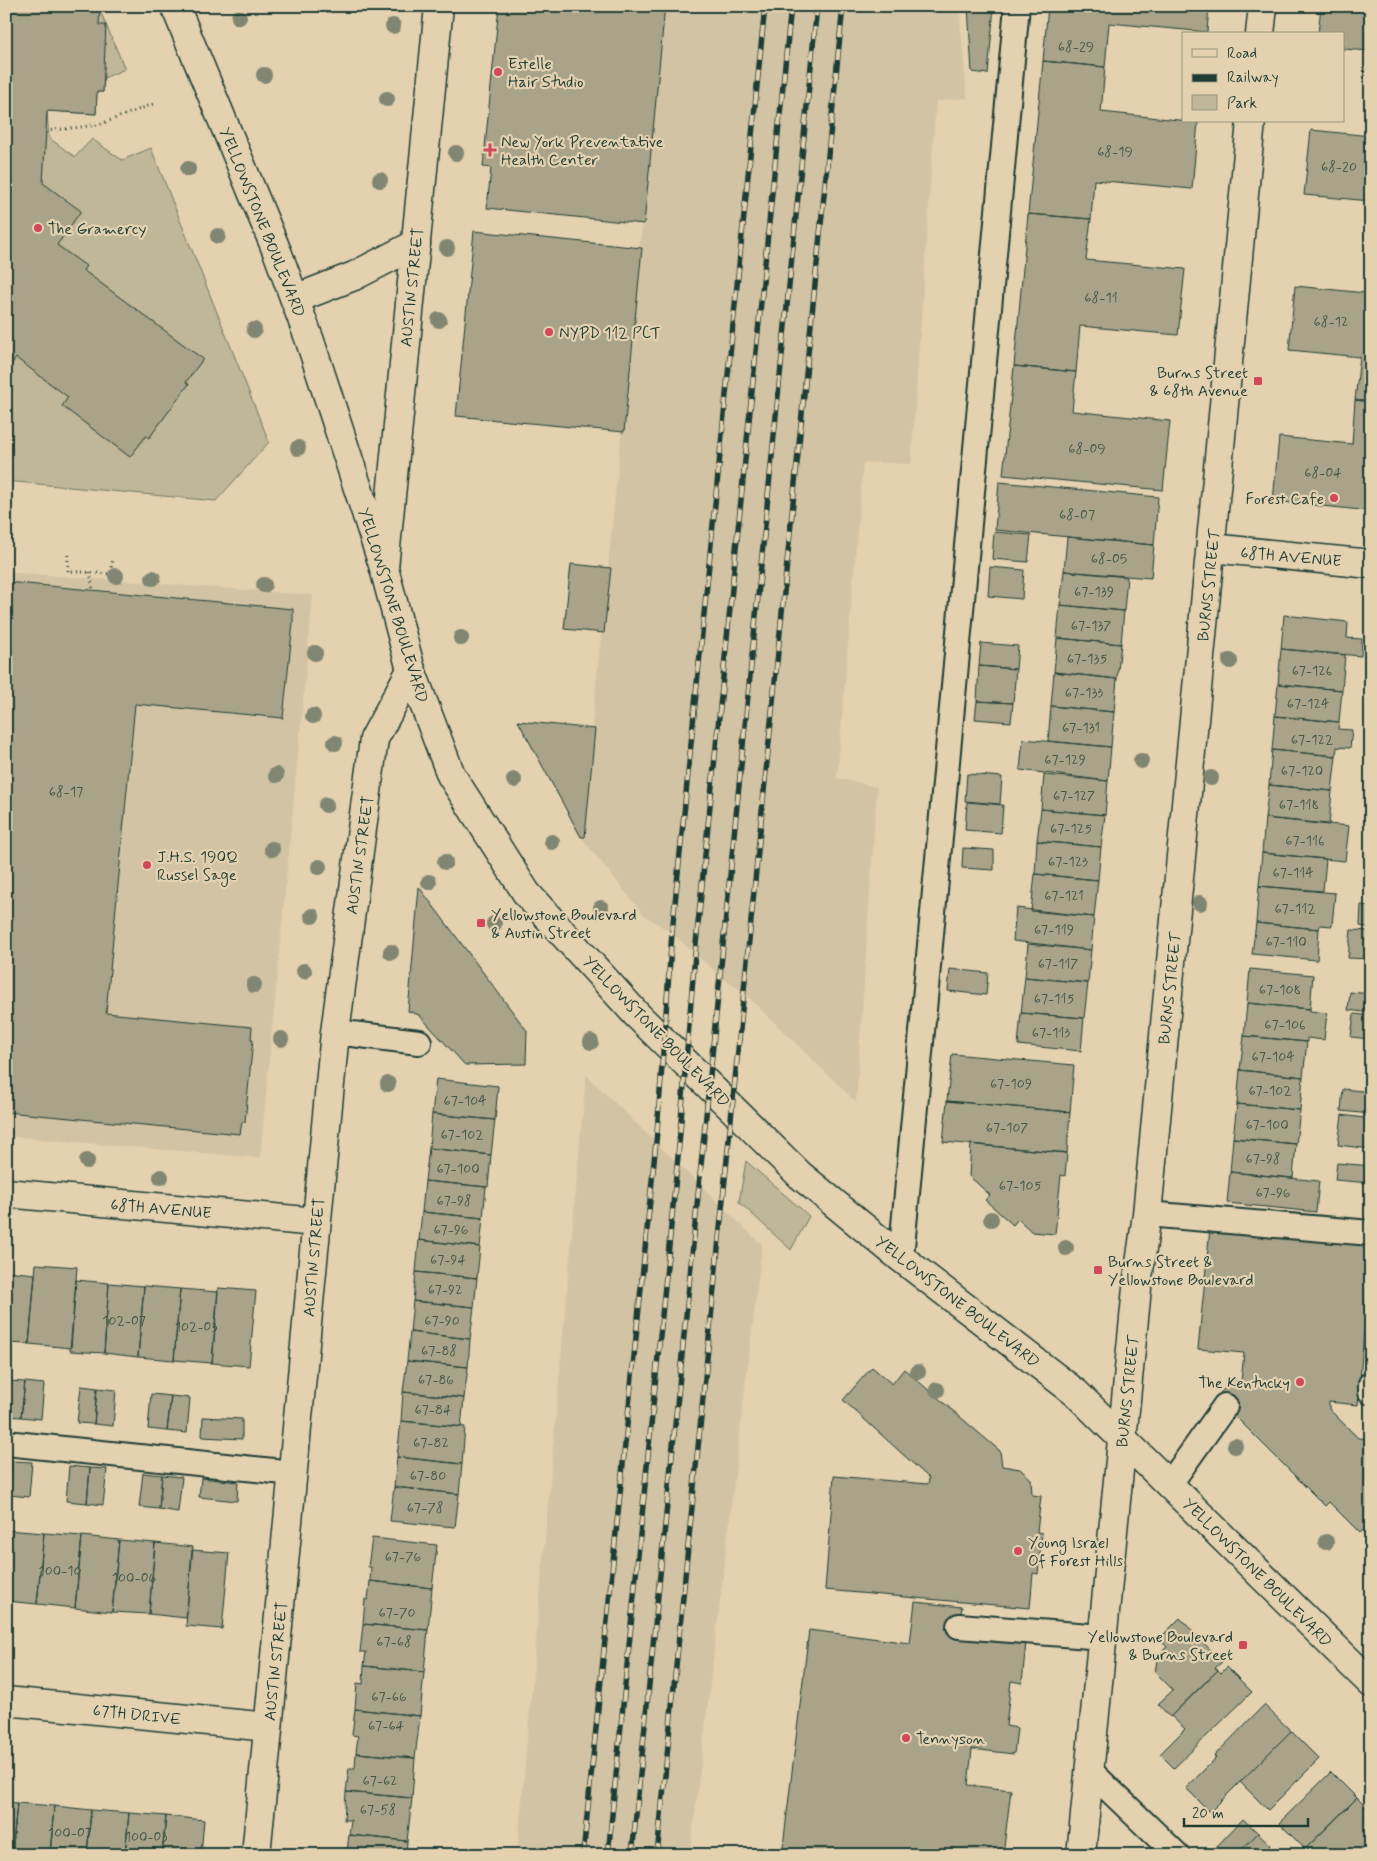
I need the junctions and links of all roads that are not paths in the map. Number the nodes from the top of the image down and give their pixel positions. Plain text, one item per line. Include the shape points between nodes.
1 (175, 6) edge
2 (439, 6) edge
3 (1018, 6) edge
4 (1263, 6) edge
5 (1260, 32) edge
6 (1251, 122) edge
7 (416, 244) junction
8 (295, 299) junction
9 (1211, 548) junction
10 (1371, 564) edge
11 (384, 568) junction
12 (411, 670) junction
13 (335, 1032) junction
14 (419, 1042) dead end
15 (6, 1193) edge
16 (1147, 1214) junction
17 (316, 1222) junction
18 (1371, 1234) edge
19 (901, 1258) junction
20 (1371, 1384) edge
21 (1371, 1392) edge
22 (1225, 1406) dead end
23 (1122, 1438) junction
24 (6, 1443) edge
25 (293, 1473) junction
26 (1169, 1485) junction
27 (959, 1626) dead end
28 (1103, 1637) junction
29 (1371, 1683) edge
30 (6, 1701) edge
31 (268, 1727) junction
32 (1089, 1770) junction
33 (256, 1855) edge
34 (1081, 1855) edge
35 (1177, 1855) edge

1 - 8 street, YELLOWSTONE BOULEVARD
2 - 7 street, AUSTIN STREET
3 - 19 lane
4 - 5 street
6 - 9 street, BURNS STREET
7 - 8 street via 354,276
7 - 11 street, AUSTIN STREET
8 - 11 street, YELLOWSTONE BOULEVARD
9 - 10 street, 68TH AVENUE
9 - 16 street, BURNS STREET
11 - 12 street, YELLOWSTONE BOULEVARD
12 - 13 street, AUSTIN STREET via 374,739
12 - 19 street, YELLOWSTONE BOULEVARD via 451,776 527,894 637,1015 793,1168
13 - 14 lane
13 - 17 street, AUSTIN STREET
15 - 17 street, 68TH AVENUE
16 - 18 lane
16 - 23 street, BURNS STREET
17 - 25 street, AUSTIN STREET
19 - 23 street, YELLOWSTONE BOULEVARD via 1076,1393
20 - 21 lane
22 - 26 lane
23 - 26 street, YELLOWSTONE BOULEVARD
23 - 28 street, BURNS STREET
24 - 25 lane
25 - 31 street, AUSTIN STREET
26 - 29 street, YELLOWSTONE BOULEVARD
27 - 28 lane
28 - 32 street, BURNS STREET
30 - 31 street, 67TH DRIVE
31 - 33 street, AUSTIN STREET
32 - 34 street, BURNS STREET
32 - 35 lane

